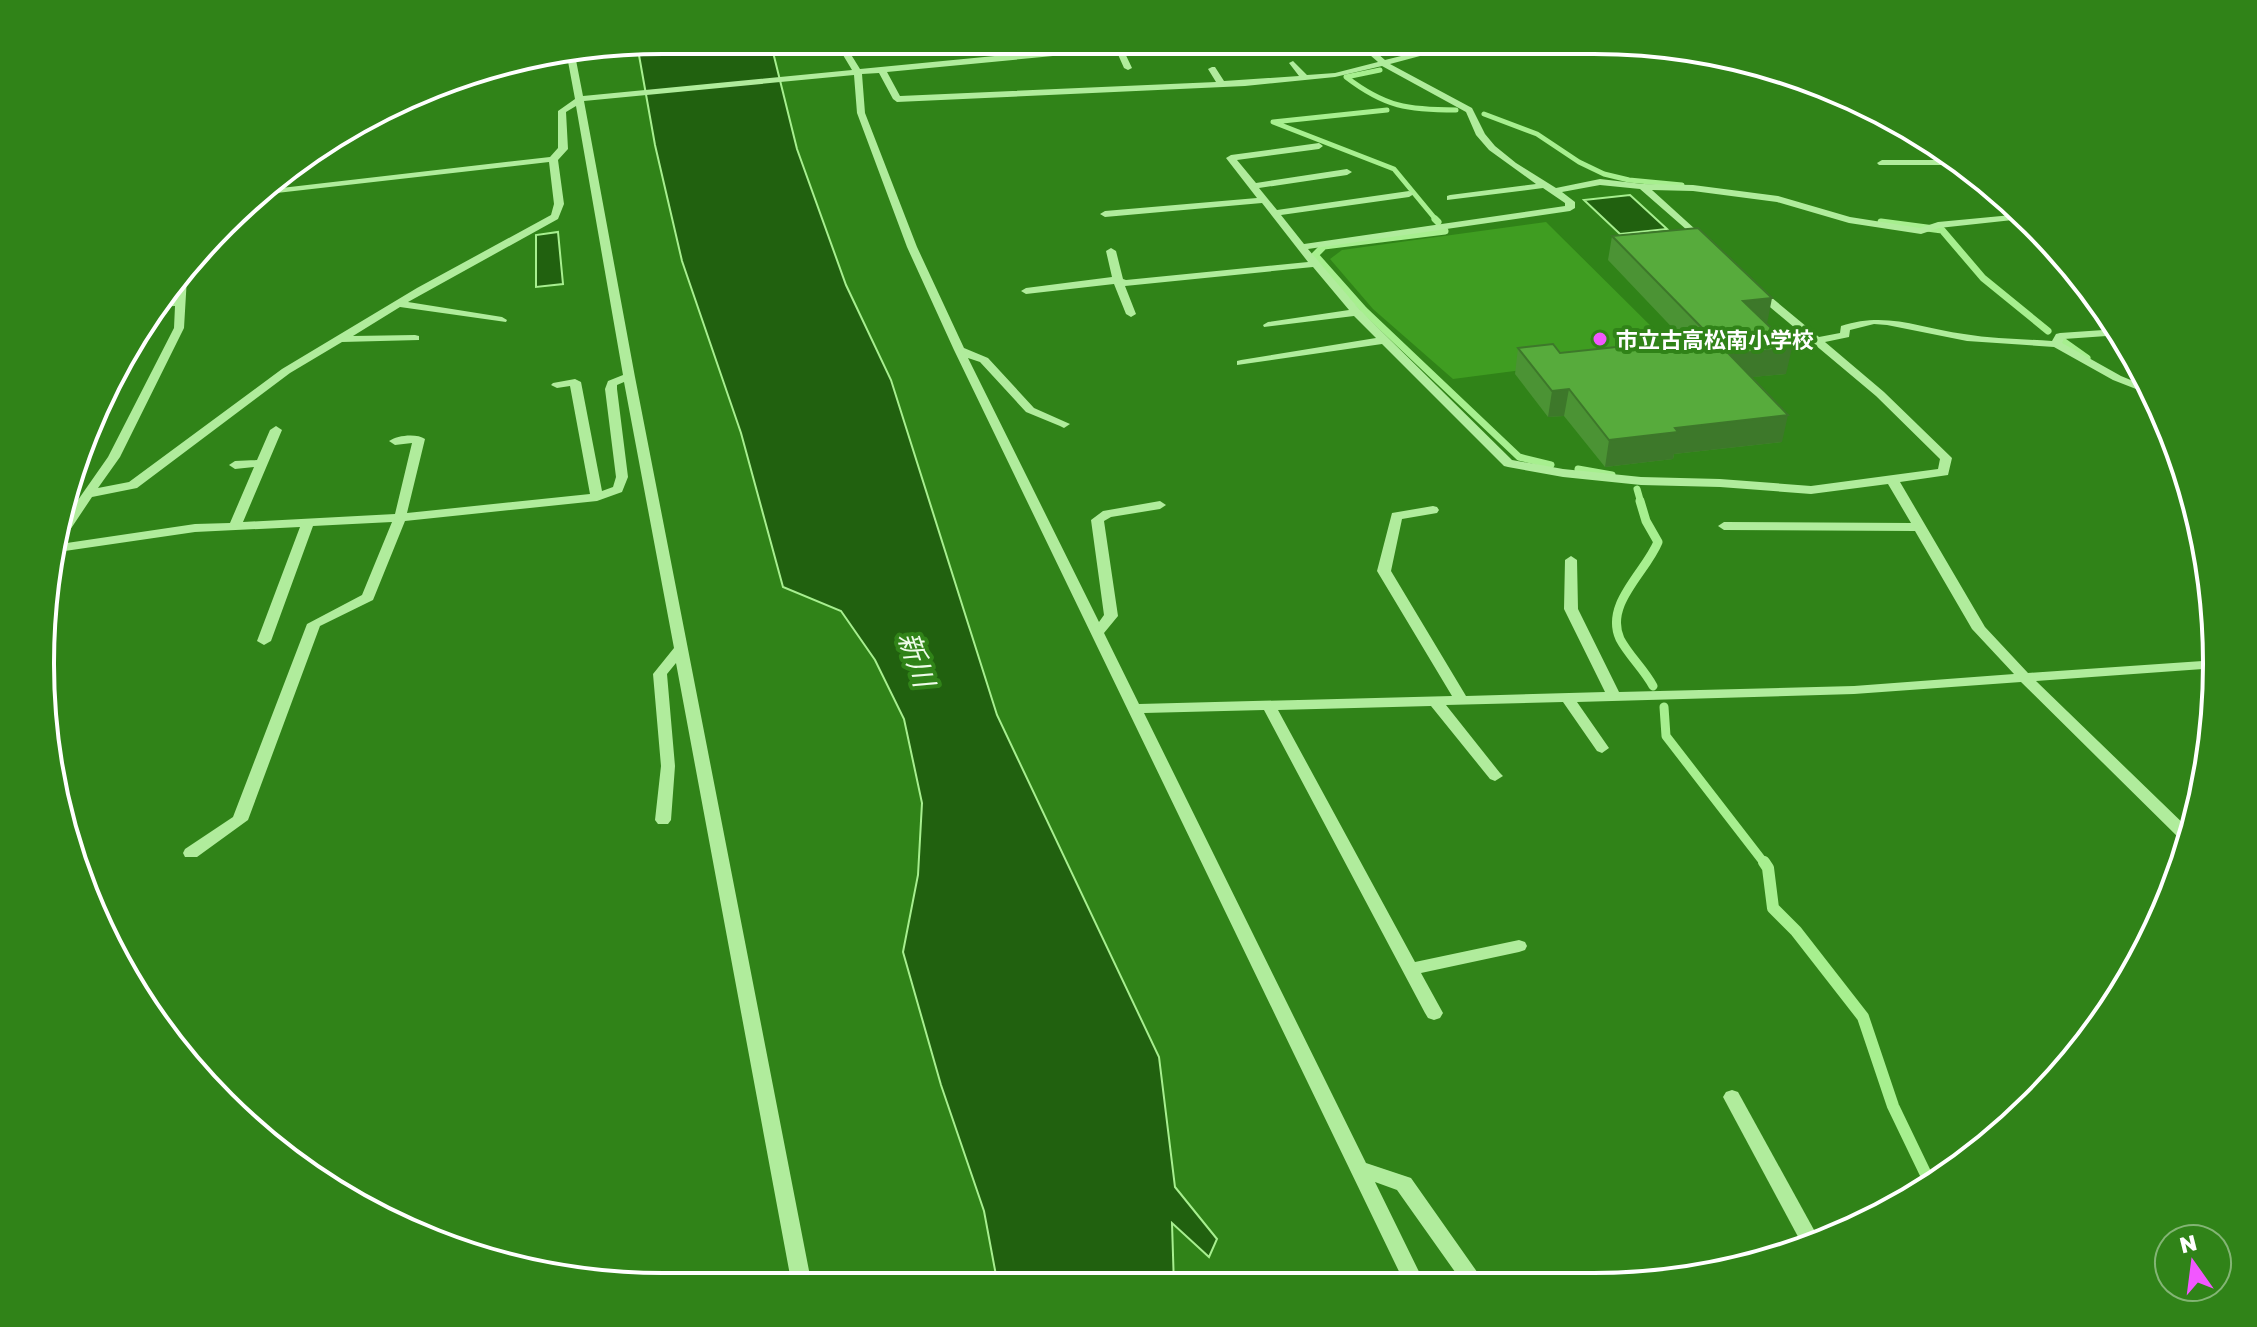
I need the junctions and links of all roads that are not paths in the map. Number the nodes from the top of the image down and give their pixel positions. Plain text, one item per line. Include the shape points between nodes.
1 (846, 54) edge
2 (1039, 54) edge
3 (1122, 54) edge
4 (1373, 54) edge
5 (1421, 54) edge
6 (573, 61) edge
7 (1293, 63) dead end
8 (1385, 64) junction
9 (1128, 68) dead end
10 (1212, 69) dead end
11 (882, 70) junction
12 (858, 73) junction
13 (1305, 78) junction
14 (1222, 84) junction
15 (582, 98) junction
16 (1319, 146) dead end
17 (553, 159) junction
18 (1882, 163) dead end
19 (1941, 163) edge
20 (1347, 172) dead end
21 (1254, 186) junction
22 (1643, 187) junction
23 (1551, 188) junction
24 (279, 191) edge
25 (1409, 194) dead end
26 (1450, 198) dead end
27 (1266, 200) junction
28 (1276, 213) junction
29 (1105, 214) dead end
30 (2009, 218) edge
31 (1301, 247) junction
32 (1111, 251) dead end
33 (1714, 251) edge
34 (1314, 264) junction
35 (1118, 281) junction
36 (1749, 284) edge
37 (181, 290) edge
38 (1026, 291) dead end
39 (181, 302) junction
40 (173, 303) edge
41 (399, 304) junction
42 (1356, 312) junction
43 (1131, 314) dead end
44 (502, 320) dead end
45 (1268, 325) dead end
46 (2105, 333) edge
47 (415, 338) dead end
48 (341, 339) junction
49 (1386, 340) junction
50 (1820, 340) junction
51 (2056, 344) junction
52 (959, 350) junction
53 (1241, 363) dead end
54 (629, 377) junction
55 (557, 385) dead end
56 (2136, 386) edge
57 (1064, 424) dead end
58 (276, 430) dead end
59 (395, 441) dead end
60 (262, 463) junction
61 (235, 465) dead end
62 (1892, 480) junction
63 (89, 494) junction
64 (597, 497) junction
65 (1160, 505) dead end
66 (1433, 510) dead end
67 (72, 517) edge
68 (400, 518) junction
69 (308, 522) junction
70 (235, 525) junction
71 (1724, 526) dead end
72 (1919, 527) junction
73 (66, 547) edge
74 (1571, 560) dead end
75 (1098, 631) junction
76 (264, 641) dead end
77 (681, 648) junction
78 (2203, 665) edge
79 (2024, 677) junction
80 (1613, 694) junction
81 (1566, 696) junction
82 (1462, 701) junction
83 (1436, 702) junction
84 (1269, 706) junction
85 (1136, 709) junction
86 (1602, 748) dead end
87 (1495, 776) dead end
88 (663, 820) dead end
89 (2180, 829) edge
90 (191, 853) dead end
91 (1519, 946) dead end
92 (1411, 969) junction
93 (1434, 1013) dead end
94 (1732, 1097) dead end
95 (1360, 1169) junction
96 (1806, 1235) edge
97 (800, 1273) edge
98 (1410, 1273) edge
99 (1468, 1273) edge

1 - 12 street
2 - 11 street
3 - 9 street
4 - 8 street
5 - 8 street
6 - 15 street
7 - 13 street
8 - 13 street
8 - 23 street via 1469,110 1480,135 1494,149
10 - 14 street
11 - 12 street
11 - 14 street via 897,99
12 - 15 street
12 - 52 street via 861,113 912,247
13 - 14 street
15 - 17 street via 562,111 563,149
15 - 54 street
16 - 21 street via 1231,158
17 - 24 street
17 - 41 street via 559,204 555,217
18 - 19 street
20 - 21 street
21 - 27 street
22 - 23 street via 1600,182
22 - 30 street via 1778,199 1849,220 1921,231
22 - 33 street
23 - 26 street
23 - 31 street via 1570,202 1570,208
25 - 28 street
27 - 28 street
27 - 29 street
28 - 31 street
31 - 34 street
32 - 35 street
34 - 35 street
34 - 42 street
35 - 38 street
35 - 43 street
36 - 50 street
37 - 39 street
39 - 40 street
39 - 63 street via 179,328 114,457
41 - 44 street
41 - 48 street
42 - 45 street
42 - 49 street
46 - 51 street via 2060,336
47 - 48 street
48 - 63 street via 242,401 133,485
49 - 53 street
49 - 62 street via 1508,463 1641,481 1811,490
50 - 51 street via 1875,320 1954,336
50 - 62 street via 1946,458 1944,472
51 - 56 street
52 - 57 street via 984,360 1030,410
52 - 75 street
54 - 64 street via 612,383 611,389 622,477 618,489
54 - 77 street
55 - 64 street via 575,382
58 - 60 street
59 - 68 street via 419,439
60 - 61 street
60 - 70 street
62 - 72 street
63 - 67 street
64 - 68 street
65 - 75 street via 1097,520 1111,616
66 - 82 street via 1396,516 1384,571
68 - 69 street
68 - 90 street via 368,597 314,624 240,820
69 - 70 street
69 - 76 street
70 - 73 street
71 - 72 street
72 - 79 street via 1979,629
74 - 80 street via 1571,609
75 - 85 street
77 - 88 street via 660,674 668,766
77 - 97 street
78 - 79 street
79 - 80 street via 1854,690
79 - 89 street
80 - 81 street
81 - 82 street
81 - 86 street
82 - 83 street
83 - 84 street
83 - 87 street
84 - 85 street
84 - 92 street
85 - 95 street
91 - 92 street
92 - 93 street
94 - 96 street
95 - 98 street
95 - 99 street via 1404,1184

